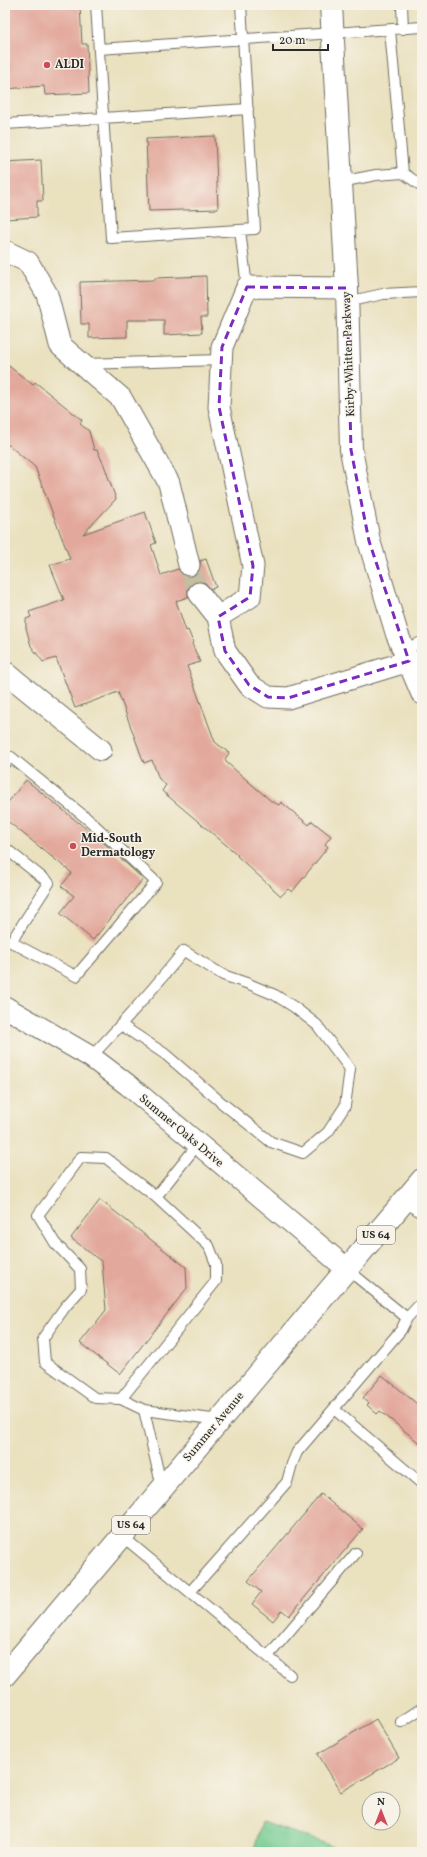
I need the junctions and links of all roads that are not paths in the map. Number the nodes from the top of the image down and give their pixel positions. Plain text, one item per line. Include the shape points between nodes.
1 (96, 5) edge
2 (241, 5) edge
3 (331, 5) edge
4 (402, 5) edge
5 (422, 27) edge
6 (403, 29) junction
7 (390, 30) junction
8 (333, 33) junction
9 (243, 39) junction
10 (99, 49) junction
11 (248, 109) junction
12 (103, 118) junction
13 (5, 124) edge
14 (404, 173) junction
15 (340, 182) junction
16 (422, 186) edge
17 (240, 230) junction
18 (5, 251) edge
19 (247, 287) junction
20 (422, 292) edge
21 (347, 295) junction
22 (221, 360) junction
23 (81, 364) junction
24 (189, 565) tunnel mouth
25 (199, 593) tunnel mouth
26 (218, 616) junction
27 (411, 651) edge
28 (5, 672) edge
29 (422, 693) edge
30 (101, 750) dead end
31 (5, 763) edge
32 (5, 848) edge
33 (8, 941) edge
34 (5, 1007) edge
35 (121, 1025) junction
36 (91, 1057) junction
37 (198, 1144) junction
38 (422, 1180) edge
39 (156, 1197) junction
40 (404, 1201) junction
41 (422, 1213) edge
42 (347, 1269) junction
43 (422, 1302) edge
44 (407, 1318) junction
45 (121, 1399) junction
46 (334, 1409) junction
47 (144, 1410) junction
48 (220, 1420) junction
49 (422, 1484) edge
50 (162, 1488) junction
51 (122, 1536) junction
52 (356, 1553) dead end
53 (190, 1592) junction
54 (268, 1656) junction
55 (5, 1675) edge
56 (290, 1675) dead end
57 (422, 1708) edge
58 (401, 1722) dead end

1 - 10 lane
2 - 9 lane
3 - 8 main road, Kirby-Whitten Parkway
4 - 6 lane
5 - 6 lane
6 - 7 lane
7 - 8 lane
7 - 14 lane
8 - 9 lane
8 - 15 main road, Kirby-Whitten Parkway
9 - 10 lane
9 - 11 lane
10 - 12 lane
11 - 12 lane
11 - 17 lane via 255,229
12 - 13 lane
12 - 17 lane via 111,238
14 - 15 lane
14 - 16 lane
15 - 21 main road, Kirby-Whitten Parkway
17 - 19 lane
18 - 23 street via 28,262 46,294 60,345
19 - 21 street
19 - 22 street via 222,347
20 - 21 lane
21 - 27 main road, Kirby-Whitten Parkway via 351,450 369,541
22 - 23 lane
22 - 26 street via 219,407 253,566 250,597
23 - 24 street via 121,398 169,483
25 - 26 street
26 - 27 street via 225,651 249,685 268,697 288,698
27 - 29 main road, Kirby-Whitten Parkway
28 - 30 street
31 - 33 lane via 11,757 90,821 156,882 76,976
32 - 33 lane via 49,883
34 - 36 street, Summer Oaks Drive
35 - 35 lane via 184,951 223,975 275,996 317,1025 350,1069 345,1106 328,1132 303,1153 271,1142 165,1054
35 - 36 lane
36 - 37 street, Summer Oaks Drive
37 - 39 lane
37 - 42 street, Summer Oaks Drive
38 - 40 main road, Summer Avenue / US 64
39 - 45 lane via 209,1246 216,1264 216,1282
39 - 45 lane via 106,1158 81,1157 38,1215 55,1243 80,1269 81,1289 42,1338 45,1362 95,1398
40 - 41 lane
40 - 42 main road, Summer Avenue / US 64
42 - 44 lane
42 - 48 main road, Summer Avenue / US 64
43 - 44 lane
44 - 46 lane via 401,1330
45 - 47 lane
46 - 49 lane
46 - 53 lane via 297,1452 288,1482
47 - 48 lane
47 - 50 lane
48 - 50 main road, Summer Avenue / US 64
50 - 51 main road, Summer Avenue / US 64
51 - 53 lane
51 - 55 main road, Summer Avenue / US 64
52 - 54 lane
53 - 54 lane
54 - 56 lane
57 - 58 lane

